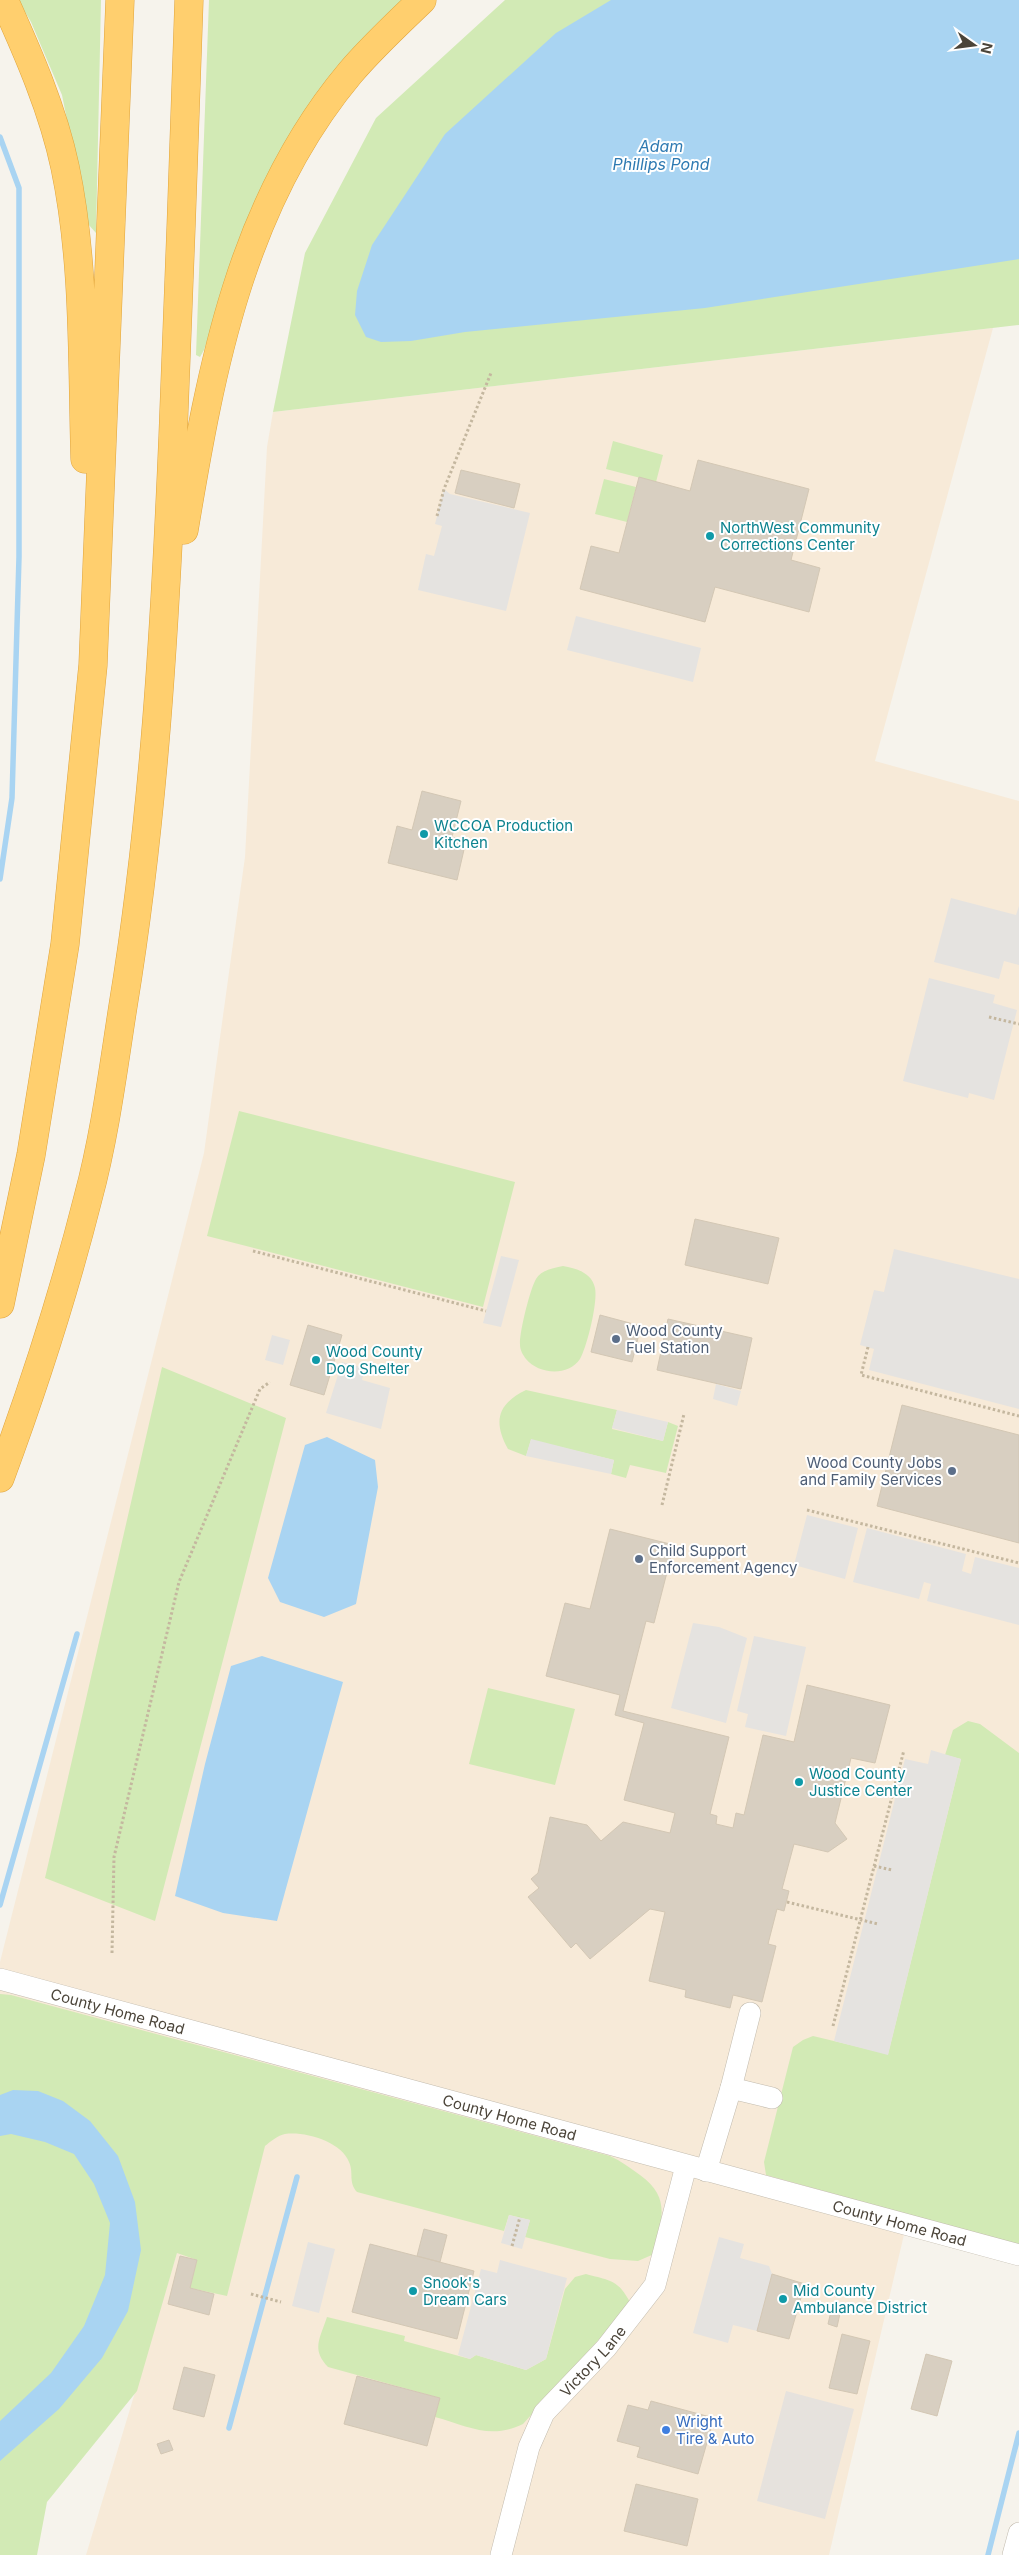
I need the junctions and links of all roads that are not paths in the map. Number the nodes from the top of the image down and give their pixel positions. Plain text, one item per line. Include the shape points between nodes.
1 (4, 0) edge
2 (120, 0) edge
3 (189, 0) edge
4 (422, 0) edge
5 (163, 662) junction
6 (93, 665) junction
7 (0, 1304) edge
8 (0, 1478) edge
9 (0, 1979) edge
10 (750, 2013) dead end
11 (731, 2088) junction
12 (772, 2098) dead end
13 (696, 2168) junction
14 (1019, 2255) edge
15 (1019, 2533) edge
16 (501, 2555) edge
17 (1014, 2555) edge

1 - 6 highway via 42,90 62,158 77,251
2 - 6 highway
3 - 5 highway
4 - 5 highway via 350,74 313,124 273,194 251,242 208,396
5 - 8 highway via 134,944 104,1122 89,1196 59,1301
6 - 7 highway via 65,944 31,1155
9 - 13 street, County Home Road
10 - 11 street, Victory Lane
11 - 12 street
11 - 13 street, Victory Lane
13 - 14 street, County Home Road
13 - 16 street, Victory Lane via 655,2285 606,2348 544,2413 529,2447
15 - 17 street

